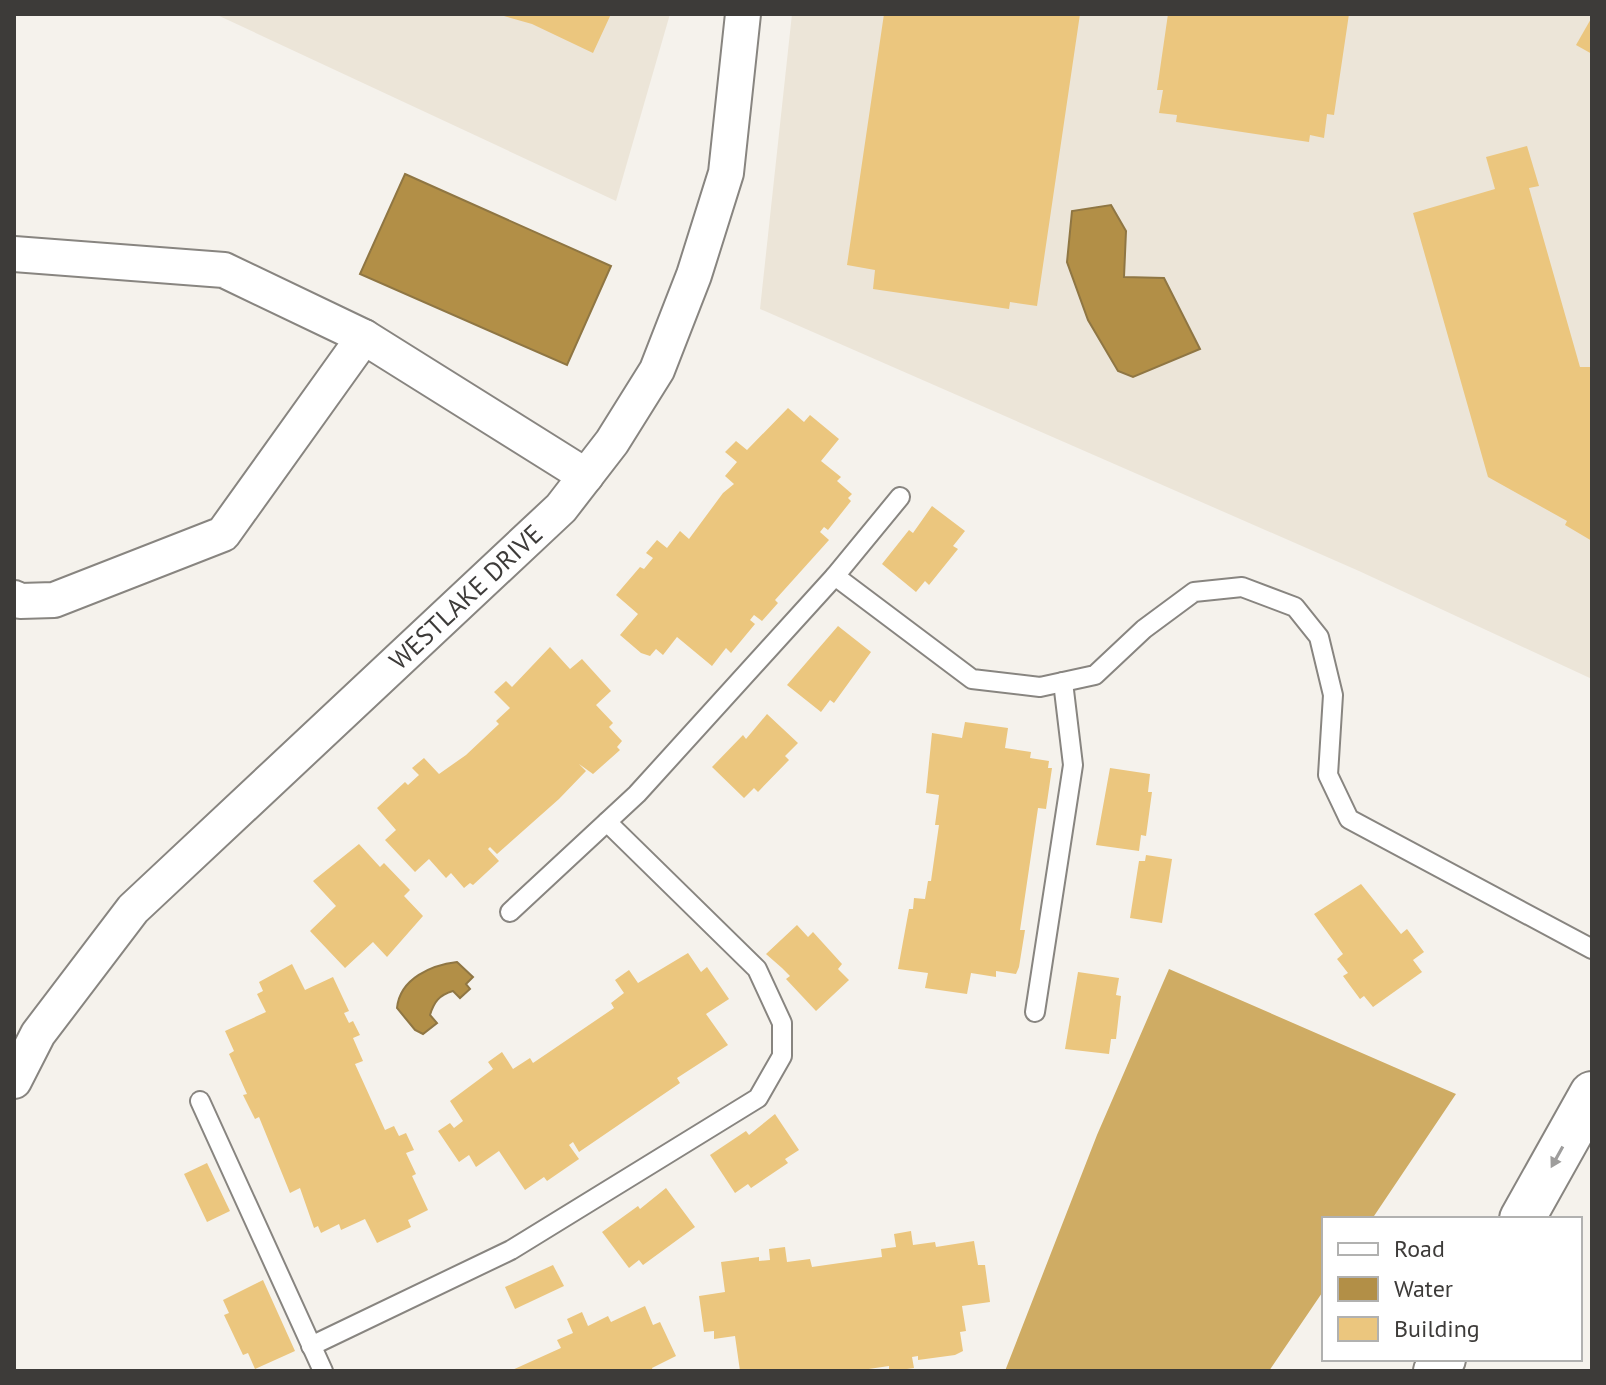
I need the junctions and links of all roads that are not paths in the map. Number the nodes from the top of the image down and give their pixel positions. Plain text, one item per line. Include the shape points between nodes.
1 (743, 14) edge
2 (14, 254) edge
3 (364, 337) junction
4 (586, 476) junction
5 (900, 497) dead end
6 (835, 576) junction
7 (14, 598) edge
8 (1063, 682) junction
9 (607, 822) junction
10 (510, 912) dead end
11 (1592, 949) edge
12 (1035, 1012) dead end
13 (14, 1081) edge
14 (1592, 1094) edge
15 (200, 1101) dead end
16 (1523, 1217) edge
17 (311, 1346) junction
18 (323, 1371) edge

1 - 4 street, WESTLAKE DRIVE via 726,173 694,275 657,370
2 - 3 street via 224,270
3 - 4 street
3 - 7 street via 223,534 54,600
4 - 13 street, WESTLAKE DRIVE via 467,601 133,909 38,1034
5 - 6 lane
6 - 8 lane via 972,679 1040,687
6 - 9 lane
8 - 11 lane via 1095,675 1194,592 1242,587 1295,607 1319,637 1333,695 1328,775 1349,819
8 - 12 lane via 1073,765
9 - 10 lane
9 - 17 lane via 757,969 782,1023 782,1056 758,1098 511,1250
14 -> 16 highway
15 - 17 lane
17 - 18 lane

